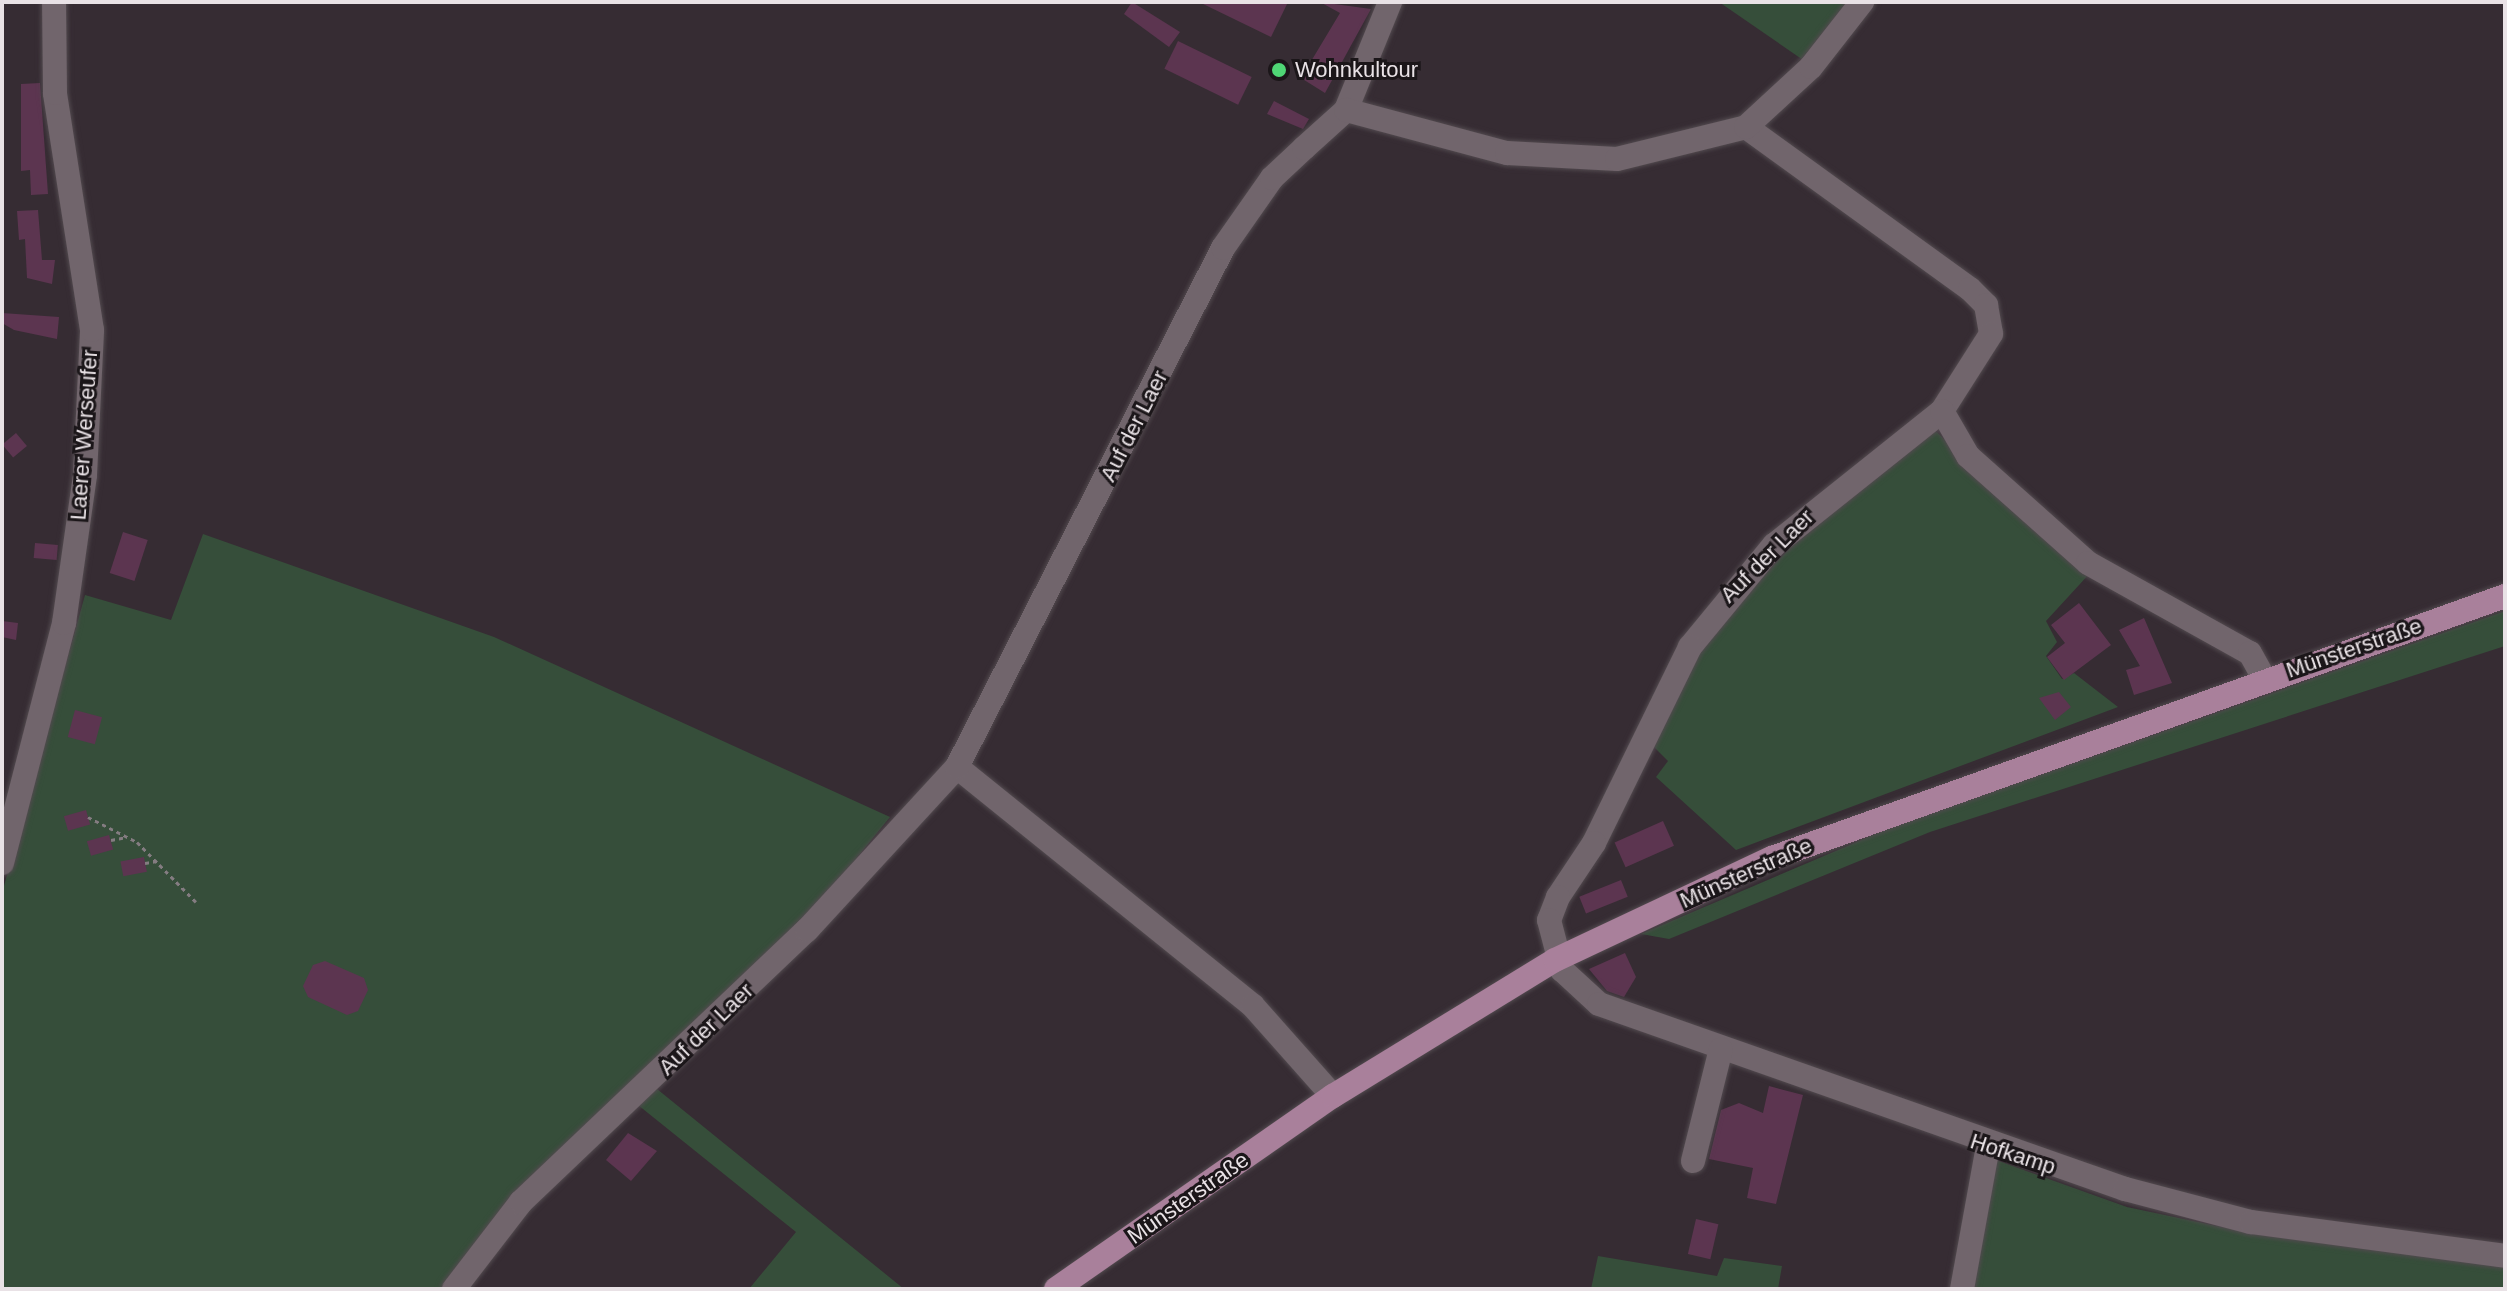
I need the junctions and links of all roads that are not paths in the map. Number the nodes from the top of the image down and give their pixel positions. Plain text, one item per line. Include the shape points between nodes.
1 (54, 2) edge
2 (1862, 2) edge
3 (1386, 4) edge
4 (1346, 110) junction
5 (1746, 127) junction
6 (1942, 411) junction
7 (2505, 596) edge
8 (2264, 678) junction
9 (957, 767) junction
10 (2, 863) edge
11 (1555, 960) junction
12 (1721, 1049) junction
13 (1333, 1096) junction
14 (1988, 1146) junction
15 (1693, 1161) dead end
16 (2505, 1256) edge
17 (454, 1289) edge
18 (1056, 1289) edge
19 (1962, 1289) edge

1 - 10 street, Laerer Werseufer via 55,93 92,330 85,475 64,623
2 - 5 street via 1811,67
3 - 4 street, Auf der Laer
4 - 5 street via 1507,153 1617,159
4 - 9 street, Auf der Laer via 1272,178 1223,248
5 - 6 street, Auf der Laer via 1986,305 1992,320 1985,349
6 - 8 street via 1968,456 2088,563 2250,653
6 - 11 street, Auf der Laer via 1807,515 1718,606 1558,897 1549,920
7 - 8 main road, Münsterstraße
8 - 11 main road, Münsterstraße via 1772,858
9 - 13 street via 1253,1006
9 - 17 street, Auf der Laer via 807,930 521,1202
11 - 12 street, Hofkamp via 1599,1004
11 - 13 main road, Münsterstraße
12 - 14 street, Hofkamp
12 - 15 street
13 - 18 main road, Münsterstraße
14 - 16 street, Hofkamp via 2251,1222
14 - 19 street

